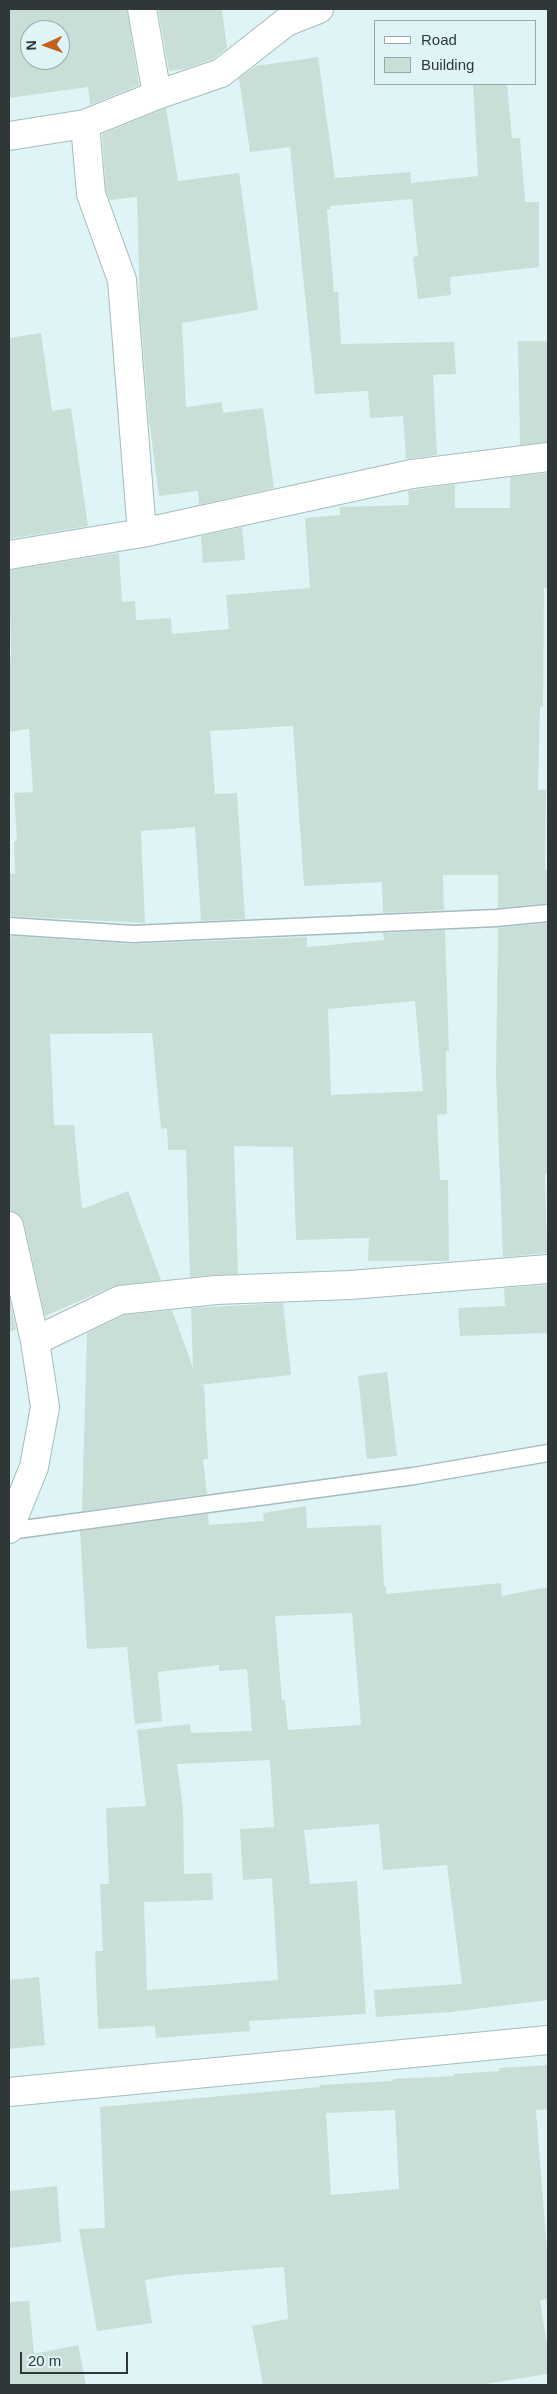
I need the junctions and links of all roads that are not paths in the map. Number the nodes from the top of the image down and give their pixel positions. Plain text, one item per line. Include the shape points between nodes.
1 (142, 9) edge
2 (319, 9) edge
3 (284, 16) edge
4 (157, 95) junction
5 (85, 124) junction
6 (9, 136) edge
7 (548, 457) edge
8 (142, 533) junction
9 (9, 555) edge
10 (548, 913) edge
11 (9, 926) edge
12 (9, 1226) edge
13 (548, 1269) edge
14 (35, 1341) junction
15 (548, 1453) edge
16 (9, 1530) edge
17 (548, 2040) edge
18 (9, 2092) edge

1 - 4 street
2 - 3 street
3 - 4 street via 221,73
4 - 5 street
5 - 6 street
5 - 8 street via 91,194 122,280
7 - 8 street via 412,474
8 - 9 street
10 - 11 lane via 133,934
12 - 14 street
13 - 14 street via 350,1285 216,1290 120,1300
14 - 16 street via 45,1407 34,1467
15 - 16 lane via 414,1476
17 - 18 street

